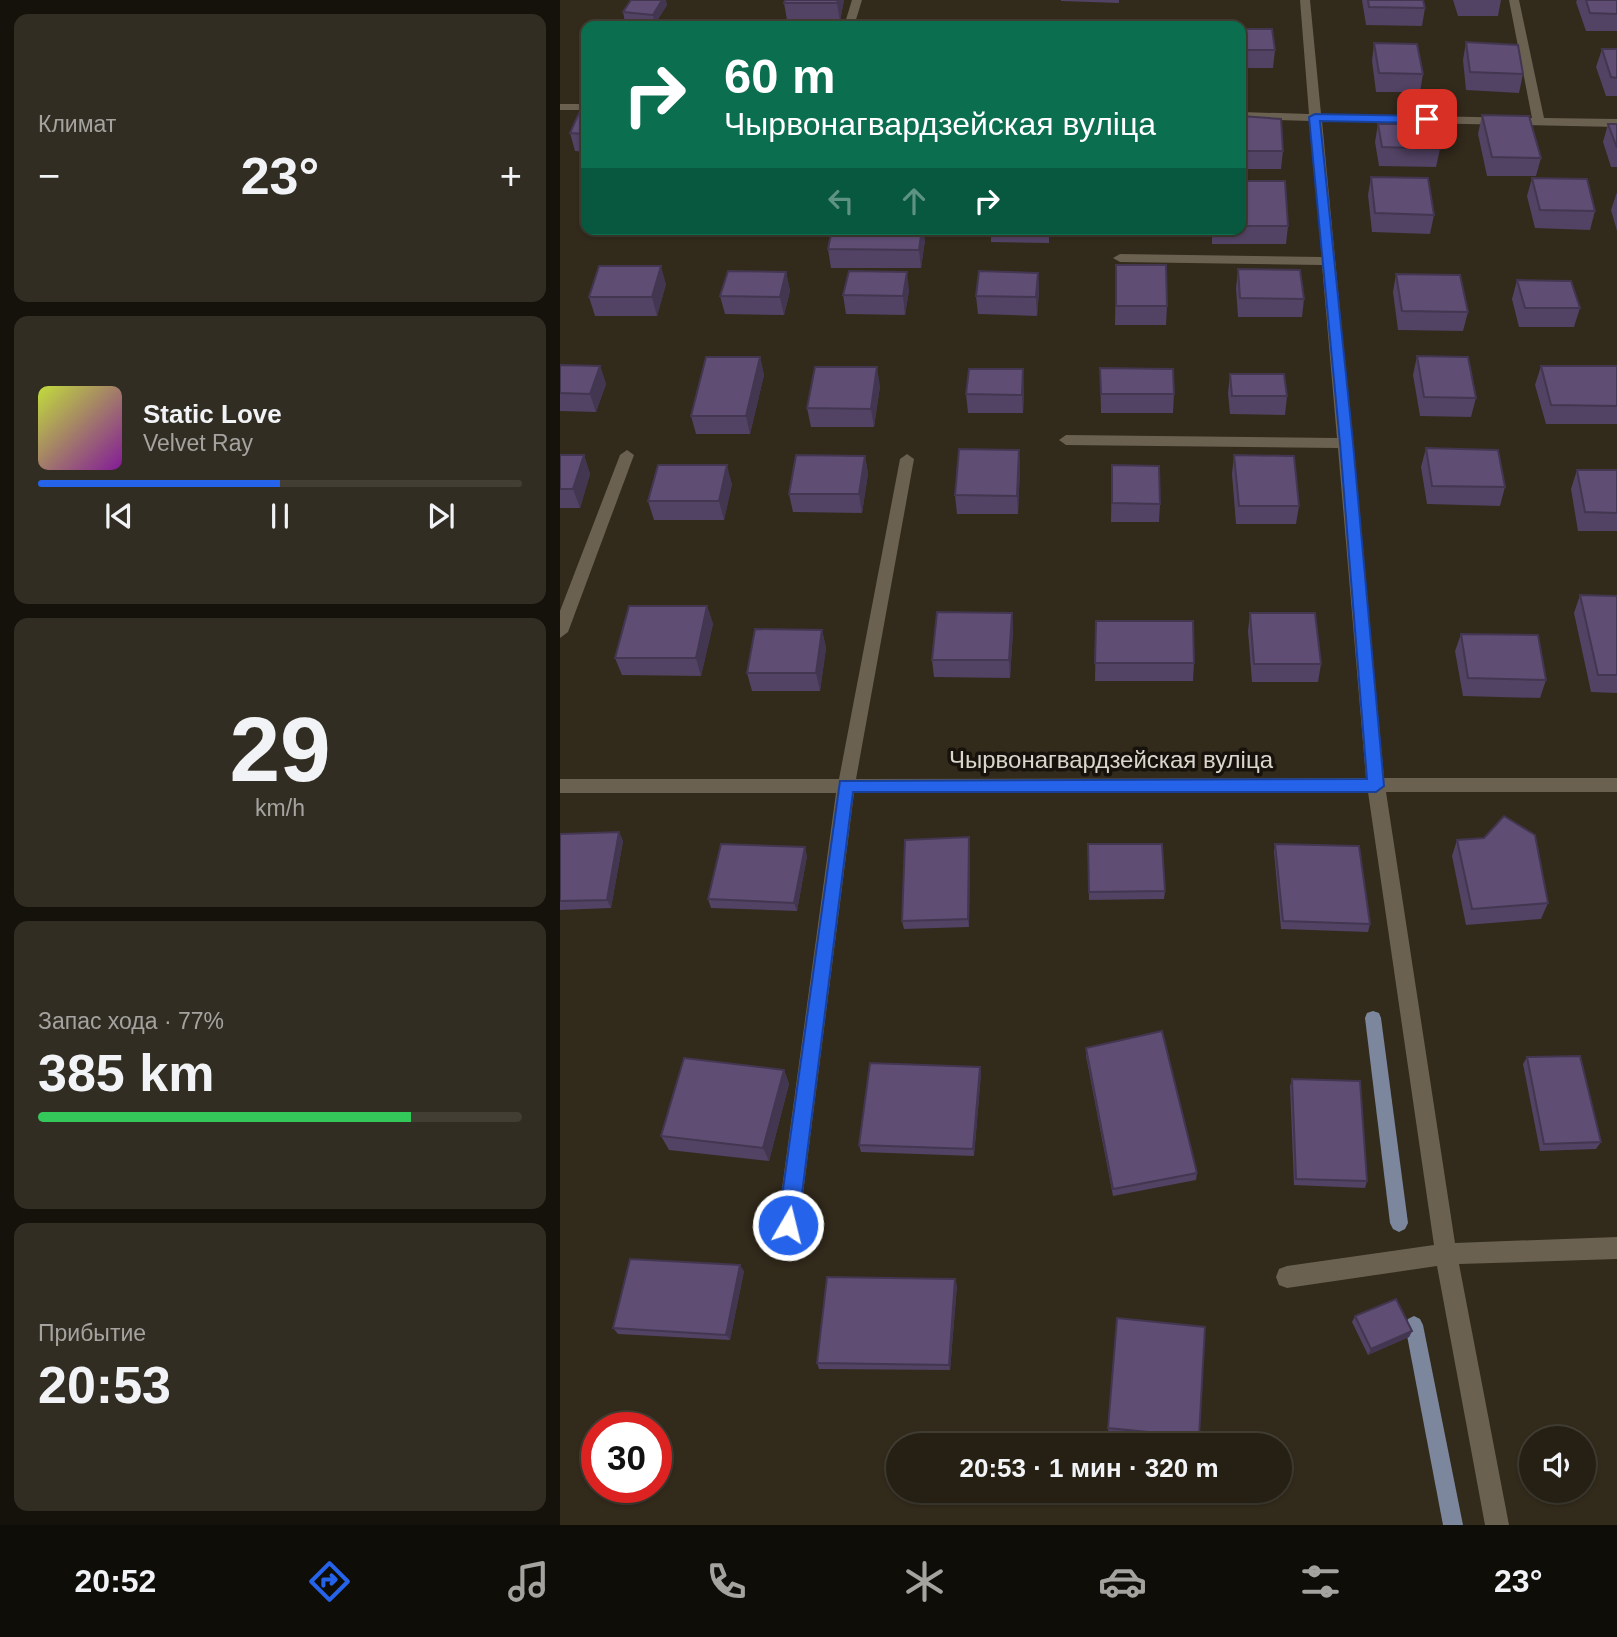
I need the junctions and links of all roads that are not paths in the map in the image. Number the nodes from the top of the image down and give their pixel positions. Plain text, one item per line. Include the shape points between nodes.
1 (857, 0) edge
2 (1305, 0) edge
3 (1514, 0) edge
4 (851, 21) edge
5 (560, 107) edge
6 (581, 107) edge
7 (1246, 116) edge
8 (1315, 117) junction
9 (1539, 121) junction
10 (1617, 123) edge
11 (1120, 258) dead end
12 (1329, 261) junction
13 (1066, 440) dead end
14 (1347, 443) junction
15 (627, 455) dead end
16 (907, 459) dead end
17 (560, 632) edge
18 (1617, 785) edge
19 (560, 786) edge
20 (846, 786) junction
21 (1376, 786) junction
22 (788, 1225) dead end
23 (1617, 1248) edge
24 (1446, 1254) junction
25 (1287, 1277) dead end
26 (1497, 1525) edge

1 - 4 street
2 - 8 street
3 - 9 street
5 - 6 street
7 - 8 street
8 - 9 street
8 - 12 street
9 - 10 street
11 - 12 street
12 - 14 street
13 - 14 street
14 - 21 street
15 - 17 street
16 - 20 street
18 - 21 street, Чырвонагвардзейская вуліца
19 - 20 street, Чырвонагвардзейская вуліца
20 - 21 street, Чырвонагвардзейская вуліца
20 - 22 street
21 - 24 street
23 - 24 street
24 - 25 street
24 - 26 street

